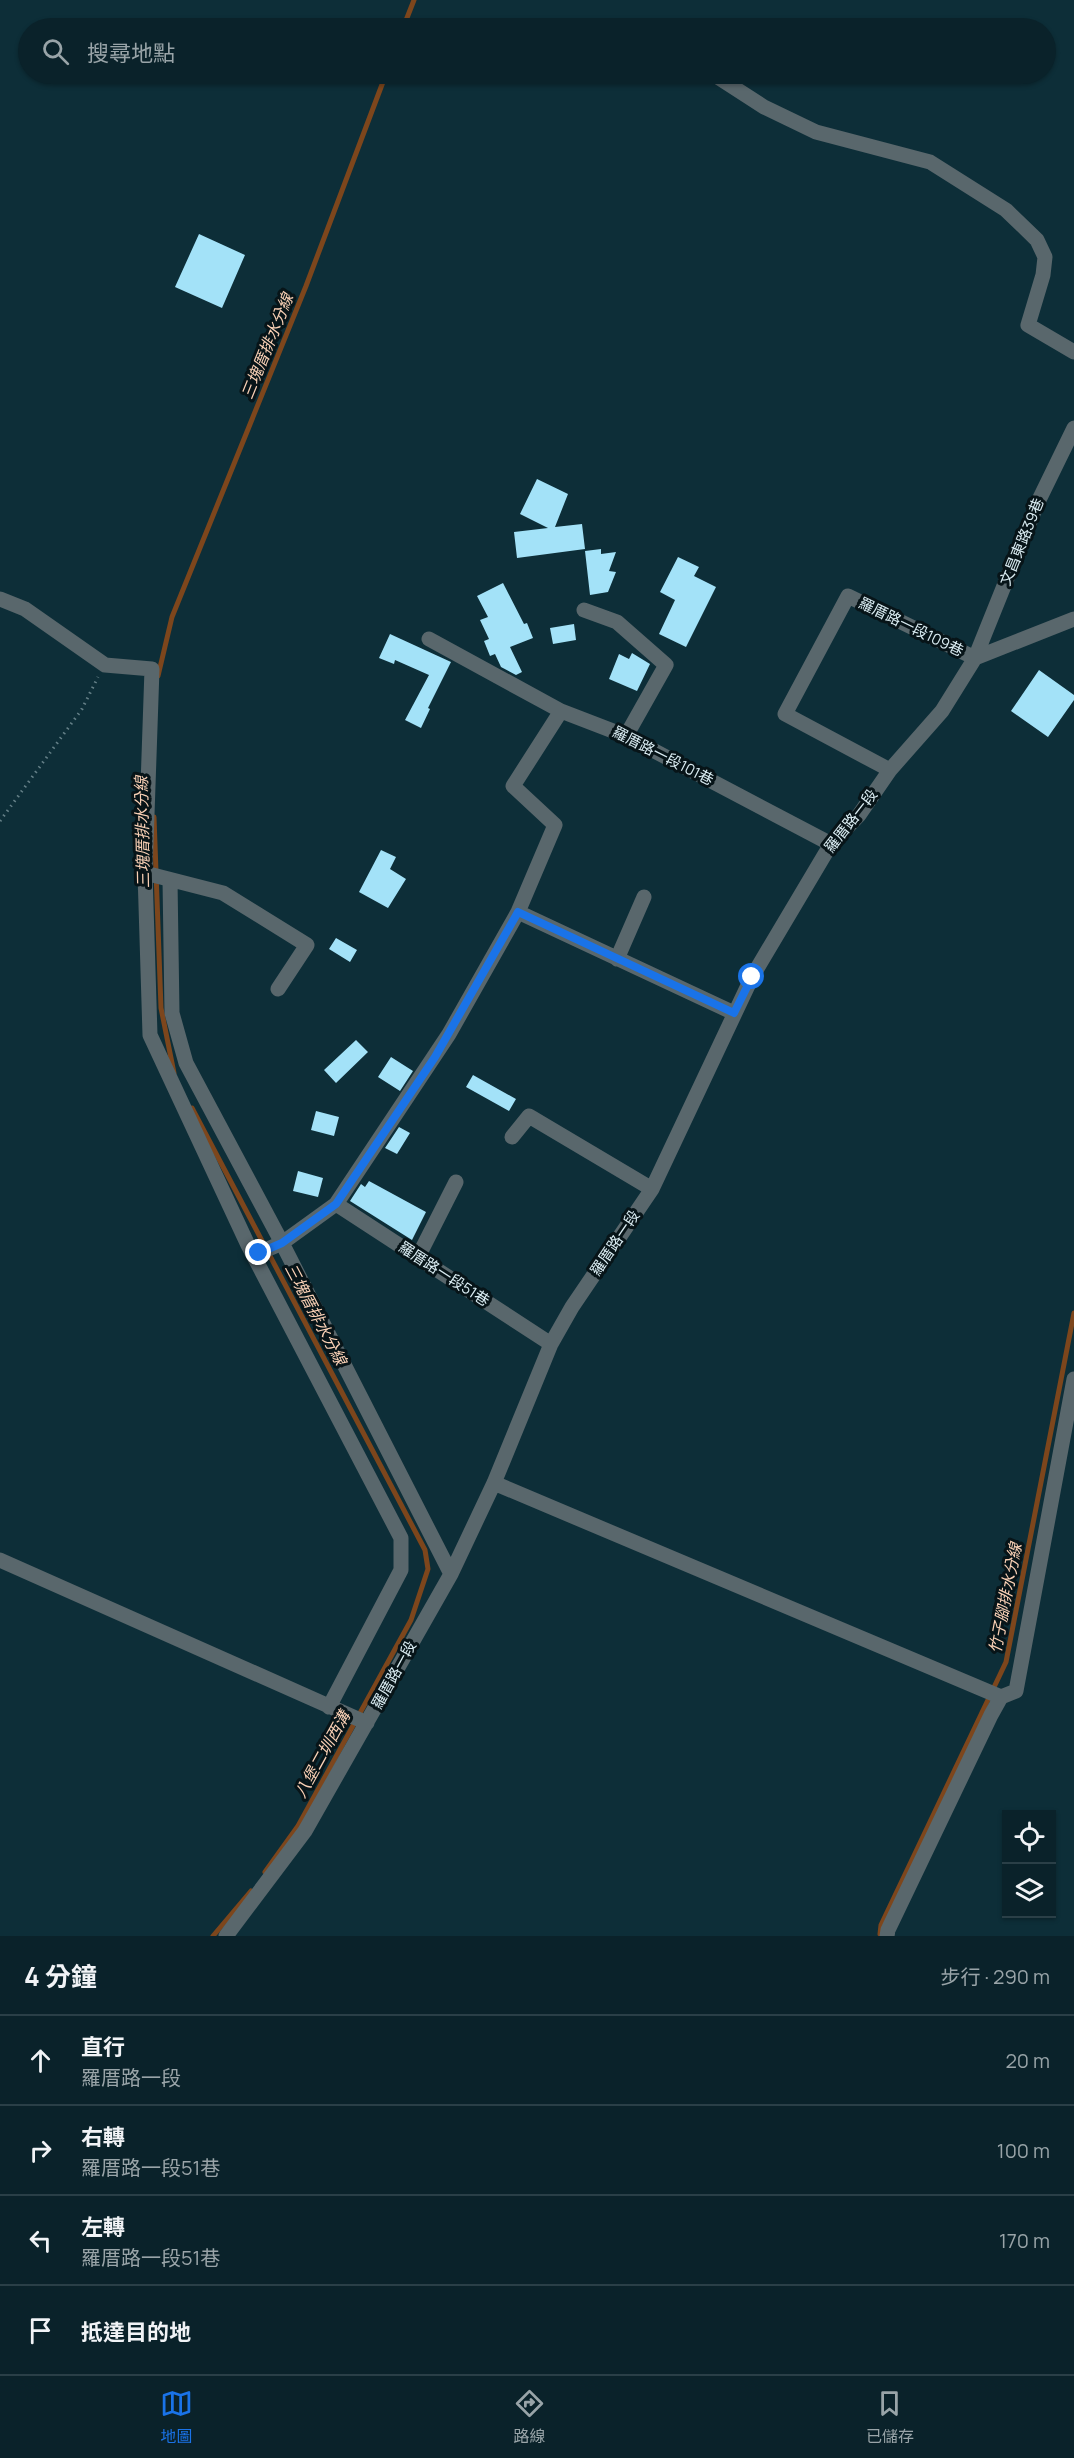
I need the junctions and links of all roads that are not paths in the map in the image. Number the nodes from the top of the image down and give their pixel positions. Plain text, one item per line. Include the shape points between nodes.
1 (728, 84) edge
2 (1074, 352) edge
3 (1074, 428) edge
4 (0, 599) edge
5 (584, 609) dead end
6 (1074, 619) edge
7 (429, 639) dead end
8 (975, 658) junction
9 (561, 711) junction
10 (626, 736) junction
11 (890, 770) junction
12 (831, 844) junction
13 (145, 873) junction
14 (170, 880) junction
15 (644, 897) dead end
16 (518, 912) junction
17 (617, 959) junction
18 (278, 988) dead end
19 (734, 1013) junction
20 (512, 1137) dead end
21 (456, 1182) dead end
22 (652, 1189) junction
23 (336, 1204) junction
24 (278, 1245) junction
25 (256, 1254) junction
26 (418, 1257) junction
27 (551, 1344) junction
28 (1074, 1379) edge
29 (494, 1483) junction
30 (0, 1560) edge
31 (451, 1574) junction
32 (1001, 1697) junction
33 (329, 1707) junction
34 (367, 1723) junction
35 (226, 1936) edge
36 (887, 1936) edge

1 - 2 street via 764,107 816,132 930,162 1006,210 1037,240 1046,257 1028,325
3 - 8 street, 文昌東路39巷 via 1037,504
4 - 13 street via 25,609 105,665 152,669
5 - 10 street via 617,622 666,665
6 - 8 street
7 - 9 street, 羅厝路一段101巷
8 - 11 street, 羅厝路一段 via 942,711
8 - 11 street, 羅厝路一段109巷 via 848,596 785,714
9 - 10 street, 羅厝路一段101巷
9 - 16 street via 513,786 555,825
10 - 12 street, 羅厝路一段101巷
11 - 12 street, 羅厝路一段 via 860,816
12 - 19 street, 羅厝路一段
13 - 14 street
13 - 25 street via 150,1035
14 - 18 street via 223,893 307,945
14 - 24 street via 172,1013 186,1063
15 - 17 street
16 - 17 street
16 - 23 street via 435,1057
17 - 19 street
19 - 22 street, 羅厝路一段
20 - 22 street via 529,1116
21 - 26 street
22 - 27 street, 羅厝路一段
23 - 24 street
23 - 26 street, 羅厝路一段51巷
24 - 25 street
24 - 31 street
25 - 33 street via 401,1538 401,1570
26 - 27 street, 羅厝路一段51巷
27 - 29 street, 羅厝路一段
28 - 32 street via 1016,1691
29 - 31 street, 羅厝路一段
29 - 32 street
30 - 33 street
31 - 34 street, 羅厝路一段
32 - 36 street
33 - 34 street
34 - 35 street, 羅厝路一段 via 305,1831

